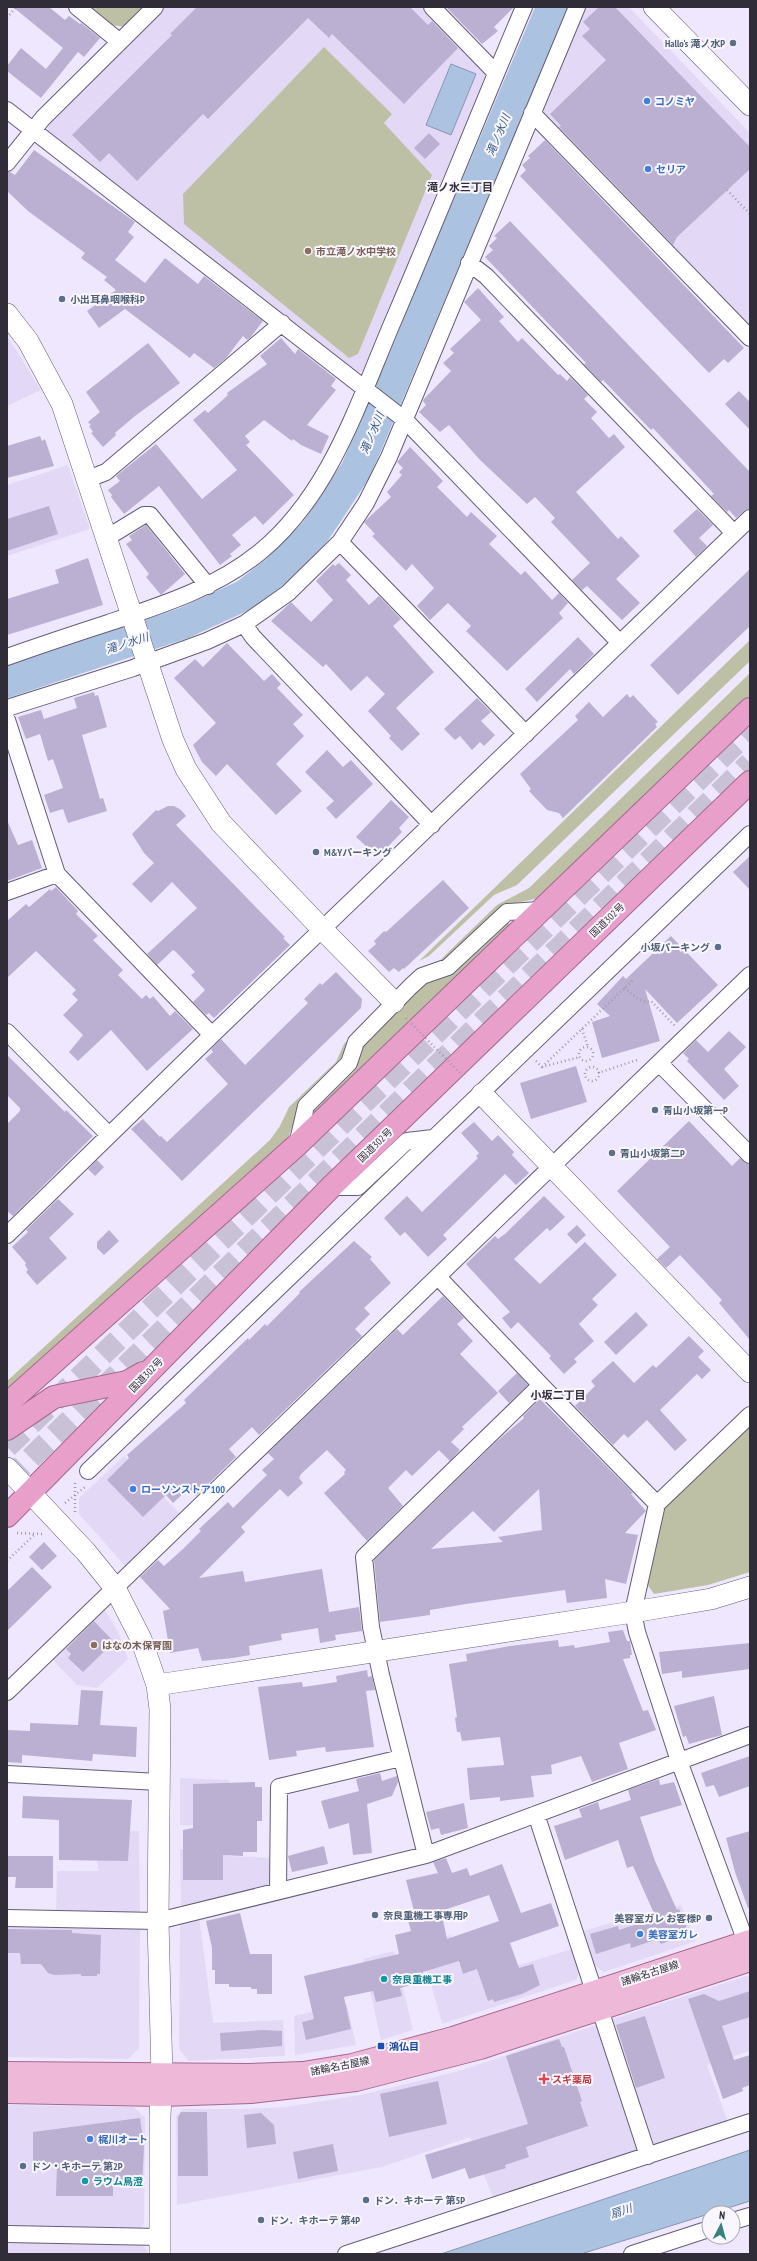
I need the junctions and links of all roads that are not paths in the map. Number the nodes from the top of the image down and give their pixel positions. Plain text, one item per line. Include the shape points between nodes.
1 (77, 7) edge
2 (155, 7) edge
3 (432, 7) edge
4 (524, 7) edge
5 (577, 7) edge
6 (654, 7) edge
7 (120, 42) junction
8 (496, 73) junction
9 (750, 105) edge
10 (7, 110) edge
11 (532, 113) junction
12 (34, 130) junction
13 (7, 163) edge
14 (469, 263) junction
15 (7, 314) edge
16 (282, 323) junction
17 (750, 338) edge
18 (364, 388) junction
19 (405, 420) junction
20 (88, 479) junction
21 (750, 518) edge
22 (734, 533) junction
23 (108, 537) junction
24 (340, 542) junction
25 (208, 586) junction
26 (244, 624) junction
27 (140, 638) junction
28 (620, 643) junction
29 (7, 657) edge
30 (7, 708) edge
31 (750, 709) edge
32 (7, 720) edge
33 (526, 734) junction
34 (750, 782) edge
35 (432, 825) junction
36 (750, 834) edge
37 (57, 874) junction
38 (7, 892) edge
39 (540, 910) junction
40 (322, 930) junction
41 (750, 975) edge
42 (400, 1010) junction
43 (7, 1032) edge
44 (212, 1035) junction
45 (659, 1063) junction
46 (482, 1094) junction
47 (108, 1135) junction
48 (433, 1138) junction
49 (297, 1145) junction
50 (750, 1155) edge
51 (553, 1166) junction
52 (331, 1187) junction
53 (7, 1235) edge
54 (438, 1278) junction
55 (154, 1367) junction
56 (750, 1372) edge
57 (540, 1385) junction
58 (7, 1404) edge
59 (750, 1416) edge
60 (7, 1430) edge
61 (7, 1468) edge
62 (88, 1471) dead end
63 (32, 1492) junction
64 (7, 1497) edge
65 (657, 1504) junction
66 (7, 1516) edge
67 (750, 1587) edge
68 (115, 1588) junction
69 (633, 1612) junction
70 (376, 1652) junction
71 (157, 1685) junction
72 (7, 1692) edge
73 (750, 1735) edge
74 (401, 1758) junction
75 (679, 1761) junction
76 (7, 1774) edge
77 (159, 1782) junction
78 (536, 1814) junction
79 (426, 1855) junction
80 (278, 1891) junction
81 (7, 1918) edge
82 (158, 1921) junction
83 (749, 1948) edge
84 (597, 1999) junction
85 (7, 2073) edge
86 (162, 2085) junction
87 (7, 2092) edge
88 (750, 2122) edge
89 (648, 2156) junction
90 (701, 2232) edge
91 (7, 2234) edge
92 (160, 2245) edge
93 (346, 2254) edge
94 (632, 2254) edge

1 - 7 street
2 - 7 street
3 - 8 street
4 - 8 street
5 - 11 street
6 - 9 street
7 - 12 street
8 - 18 street
10 - 12 street
11 - 14 street
11 - 17 street
12 - 13 street
12 - 16 street
14 - 19 street
14 - 22 street via 486,276
15 - 20 street via 43,365 62,404
16 - 18 street
16 - 20 street via 106,472
18 - 19 street
18 - 25 street via 335,455 313,495 260,551
19 - 24 street via 366,503
19 - 28 street
20 - 23 street
21 - 22 street
22 - 28 street
23 - 25 street via 144,515 150,515
23 - 27 street
24 - 26 street via 288,593
24 - 33 street
25 - 27 street
26 - 27 street via 207,641
26 - 35 street via 258,643
27 - 29 street
27 - 30 street
27 - 40 street via 173,740 186,769 221,823
28 - 33 street
31 - 39 highway
32 - 37 street
33 - 35 street
34 - 52 highway, 国道302号
35 - 40 street
36 - 46 street
37 - 38 street
37 - 44 street
39 - 42 street via 507,912 448,967 422,976
39 - 49 highway
40 - 42 street
40 - 44 street
41 - 45 street
42 - 49 street via 356,1042 348,1063 306,1106
43 - 47 street
44 - 47 street
45 - 50 street
45 - 51 street
46 - 48 street
46 - 51 street
47 - 53 street
48 - 52 street via 406,1142 358,1187
48 - 62 street
49 - 58 highway
51 - 54 street
51 - 56 street
52 - 55 highway, 国道302号
54 - 57 street
54 - 68 street
55 - 60 highway via 127,1382 54,1397
55 - 63 highway, 国道302号
57 - 65 street
57 - 70 street via 364,1557
59 - 65 street
61 - 63 street
63 - 64 highway
63 - 66 highway, 国道302号
63 - 68 street
65 - 69 street
67 - 69 street via 711,1599
68 - 71 street via 141,1639
68 - 72 street
69 - 70 street
69 - 75 street via 637,1632
70 - 71 street
70 - 74 street
71 - 77 street via 160,1709
73 - 75 street
74 - 79 street
74 - 80 street via 279,1787
75 - 78 street
75 - 83 street
76 - 77 street
77 - 82 street
78 - 79 street
78 - 84 street
79 - 80 street
80 - 82 street
81 - 82 street
82 - 86 street
83 - 84 main road, 諸輪名古屋線
84 - 86 main road, 諸輪名古屋線 via 480,2048 356,2080 251,2092
84 - 89 street
85 - 86 main road, 諸輪名古屋線
86 - 87 main road, 諸輪名古屋線
86 - 92 street
88 - 89 street
89 - 93 street
90 - 94 street
91 - 92 street

